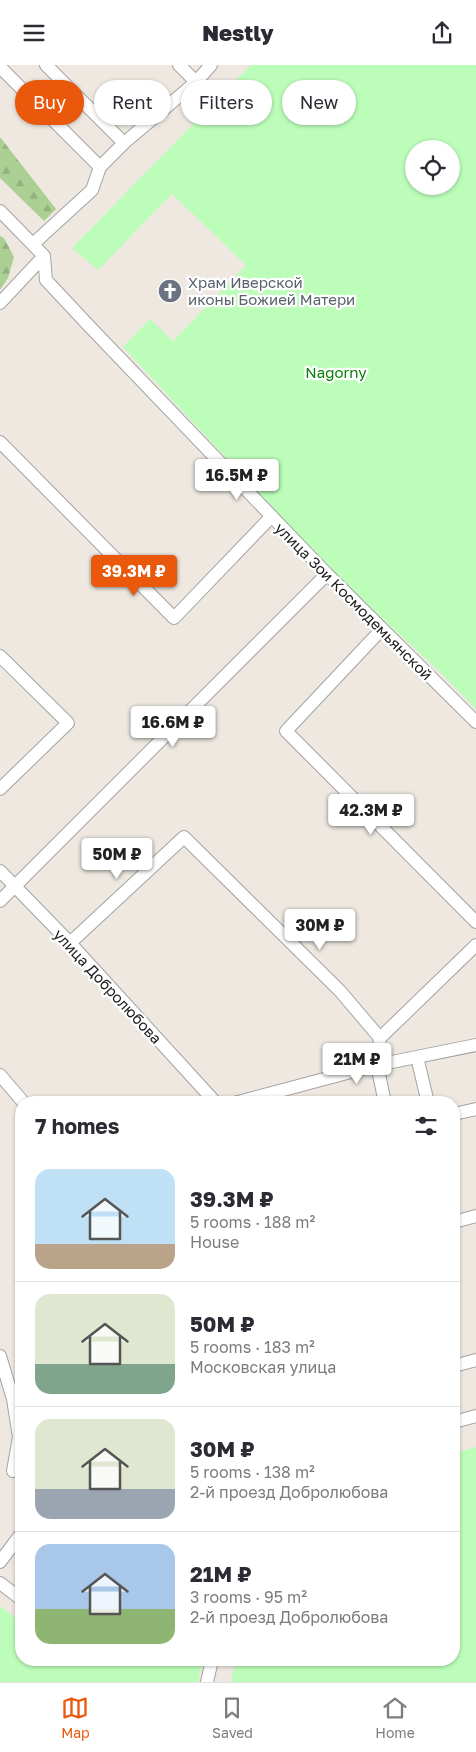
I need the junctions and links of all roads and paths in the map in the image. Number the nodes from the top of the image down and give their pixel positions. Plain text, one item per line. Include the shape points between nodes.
1 (46, 65) edge
2 (179, 65) edge
3 (211, 65) edge
4 (0, 67) edge
5 (194, 80) edge
6 (198, 80) edge
7 (181, 95) edge
8 (124, 143) junction
9 (100, 167) junction
10 (0, 211) edge
11 (33, 244) junction
12 (44, 256) junction
13 (0, 303) edge
14 (0, 442) edge
15 (272, 517) junction
16 (326, 574) junction
17 (382, 629) junction
18 (0, 655) edge
19 (476, 722) edge
20 (0, 789) edge
21 (0, 871) edge
22 (15, 887) junction
23 (0, 901) edge
24 (476, 922) edge
25 (70, 943) junction
26 (476, 945) edge
27 (380, 1038) junction
28 (476, 1045) edge
29 (417, 1057) junction
30 (378, 1065) junction
31 (0, 1075) edge
32 (18, 1096) edge
33 (210, 1096) edge
34 (261, 1096) edge
35 (384, 1096) edge
36 (426, 1096) edge
37 (476, 1109) edge
38 (460, 1113) edge
39 (476, 1216) edge
40 (460, 1220) edge
41 (0, 1356) edge
42 (476, 1360) edge
43 (460, 1364) edge
44 (15, 1393) edge
45 (476, 1416) edge
46 (460, 1421) edge
47 (0, 1469) edge
48 (15, 1472) edge
49 (15, 1542) edge
50 (0, 1562) edge
51 (0, 1583) edge
52 (15, 1594) edge
53 (211, 1666) edge
54 (207, 1682) edge

1 - 8 street
2 - 5 street
3 - 6 street
4 - 9 street
7 - 8 street
8 - 9 street
9 - 11 street via 92,190
10 - 11 street
11 - 12 street
12 - 13 street
12 - 15 street, улица Зои Космодемьянской via 46,280
14 - 15 street via 174,618
15 - 16 street, улица Зои Космодемьянской
16 - 17 street, улица Зои Космодемьянской
16 - 22 street
17 - 19 street, улица Зои Космодемьянской
17 - 24 street via 286,731
18 - 20 street via 68,723
21 - 22 street, улица Добролюбова
22 - 23 street
22 - 25 street, улица Добролюбова
25 - 27 street via 184,837 334,984
25 - 33 street, улица Добролюбова
26 - 27 street
27 - 30 street
28 - 29 street
29 - 30 street
29 - 36 street
30 - 34 street
30 - 35 street
31 - 32 street
37 - 38 street
39 - 40 street
41 - 44 street
42 - 43 street
45 - 46 street
47 - 48 street
49 - 50 street
51 - 52 street
53 - 54 street

